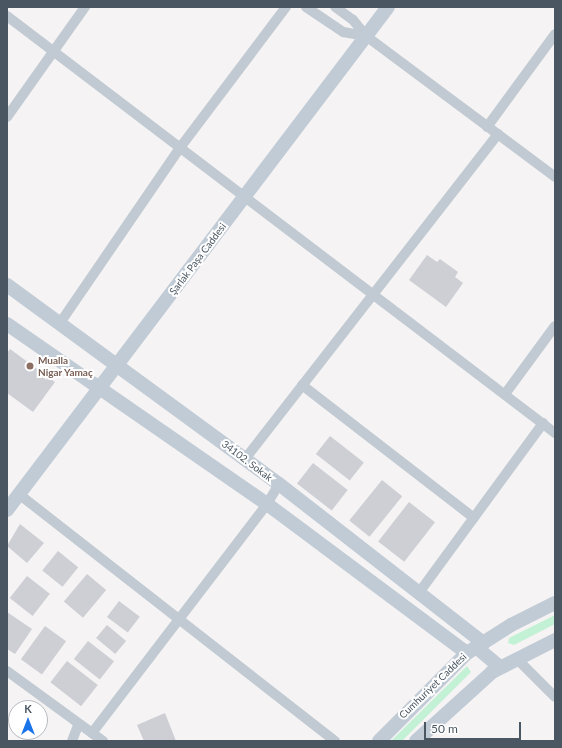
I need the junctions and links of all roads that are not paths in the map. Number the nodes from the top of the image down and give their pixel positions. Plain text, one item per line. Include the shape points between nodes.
1 (85, 7) edge
2 (286, 7) edge
3 (306, 7) edge
4 (335, 7) edge
5 (388, 7) edge
6 (7, 16) edge
7 (555, 34) edge
8 (366, 36) junction
9 (53, 51) junction
10 (7, 117) edge
11 (487, 126) junction
12 (498, 134) junction
13 (179, 149) junction
14 (555, 177) edge
15 (246, 196) junction
16 (7, 285) edge
17 (373, 293) junction
18 (60, 323) junction
19 (7, 324) edge
20 (555, 326) edge
21 (117, 364) junction
22 (302, 385) junction
23 (97, 387) junction
24 (505, 394) junction
25 (543, 424) junction
26 (555, 433) edge
27 (245, 459) junction
28 (279, 484) junction
29 (20, 495) junction
30 (267, 504) junction
31 (7, 510) edge
32 (474, 518) junction
33 (418, 594) junction
34 (555, 603) edge
35 (178, 620) junction
36 (555, 640) edge
37 (475, 648) junction
38 (518, 660) junction
39 (500, 667) junction
40 (7, 672) edge
41 (555, 697) edge
42 (78, 725) junction
43 (92, 733) junction
44 (72, 741) edge
45 (103, 741) edge
46 (335, 741) edge
47 (379, 741) edge
48 (416, 741) edge

1 - 9 street
2 - 13 street
3 - 8 street via 343,32
4 - 8 street via 353,20
5 - 8 street, Şarlak Paşa Caddesi
6 - 9 street
7 - 11 street
8 - 11 street
8 - 15 street, Şarlak Paşa Caddesi
9 - 10 street
9 - 13 street
11 - 12 street
12 - 14 street
12 - 17 street
13 - 15 street
13 - 18 street
15 - 17 street
15 - 21 street, Şarlak Paşa Caddesi
16 - 18 street, 34102. Sokak
17 - 22 street
17 - 24 street
18 - 21 street, 34102. Sokak
19 - 23 street
20 - 24 street
21 - 23 street, Şarlak Paşa Caddesi
21 - 27 street, 34102. Sokak
22 - 27 street
22 - 32 street
23 - 29 street, Şarlak Paşa Caddesi
23 - 30 street
24 - 25 street
25 - 26 street
25 - 32 street
27 - 28 street, 34102. Sokak
28 - 30 street
28 - 33 street, 34102. Sokak
29 - 31 street, Şarlak Paşa Caddesi
29 - 35 street
30 - 35 street
30 - 37 street
32 - 33 street
33 - 37 street, 34102. Sokak via 466,627
34 - 37 street, Cumhuriyet Caddesi
35 - 43 street
35 - 46 street
36 - 38 street
37 - 39 street
37 - 47 street, Cumhuriyet Caddesi
38 - 39 street
38 - 41 street
39 - 48 street via 472,687
40 - 42 street
42 - 43 street
42 - 44 street
43 - 45 street

